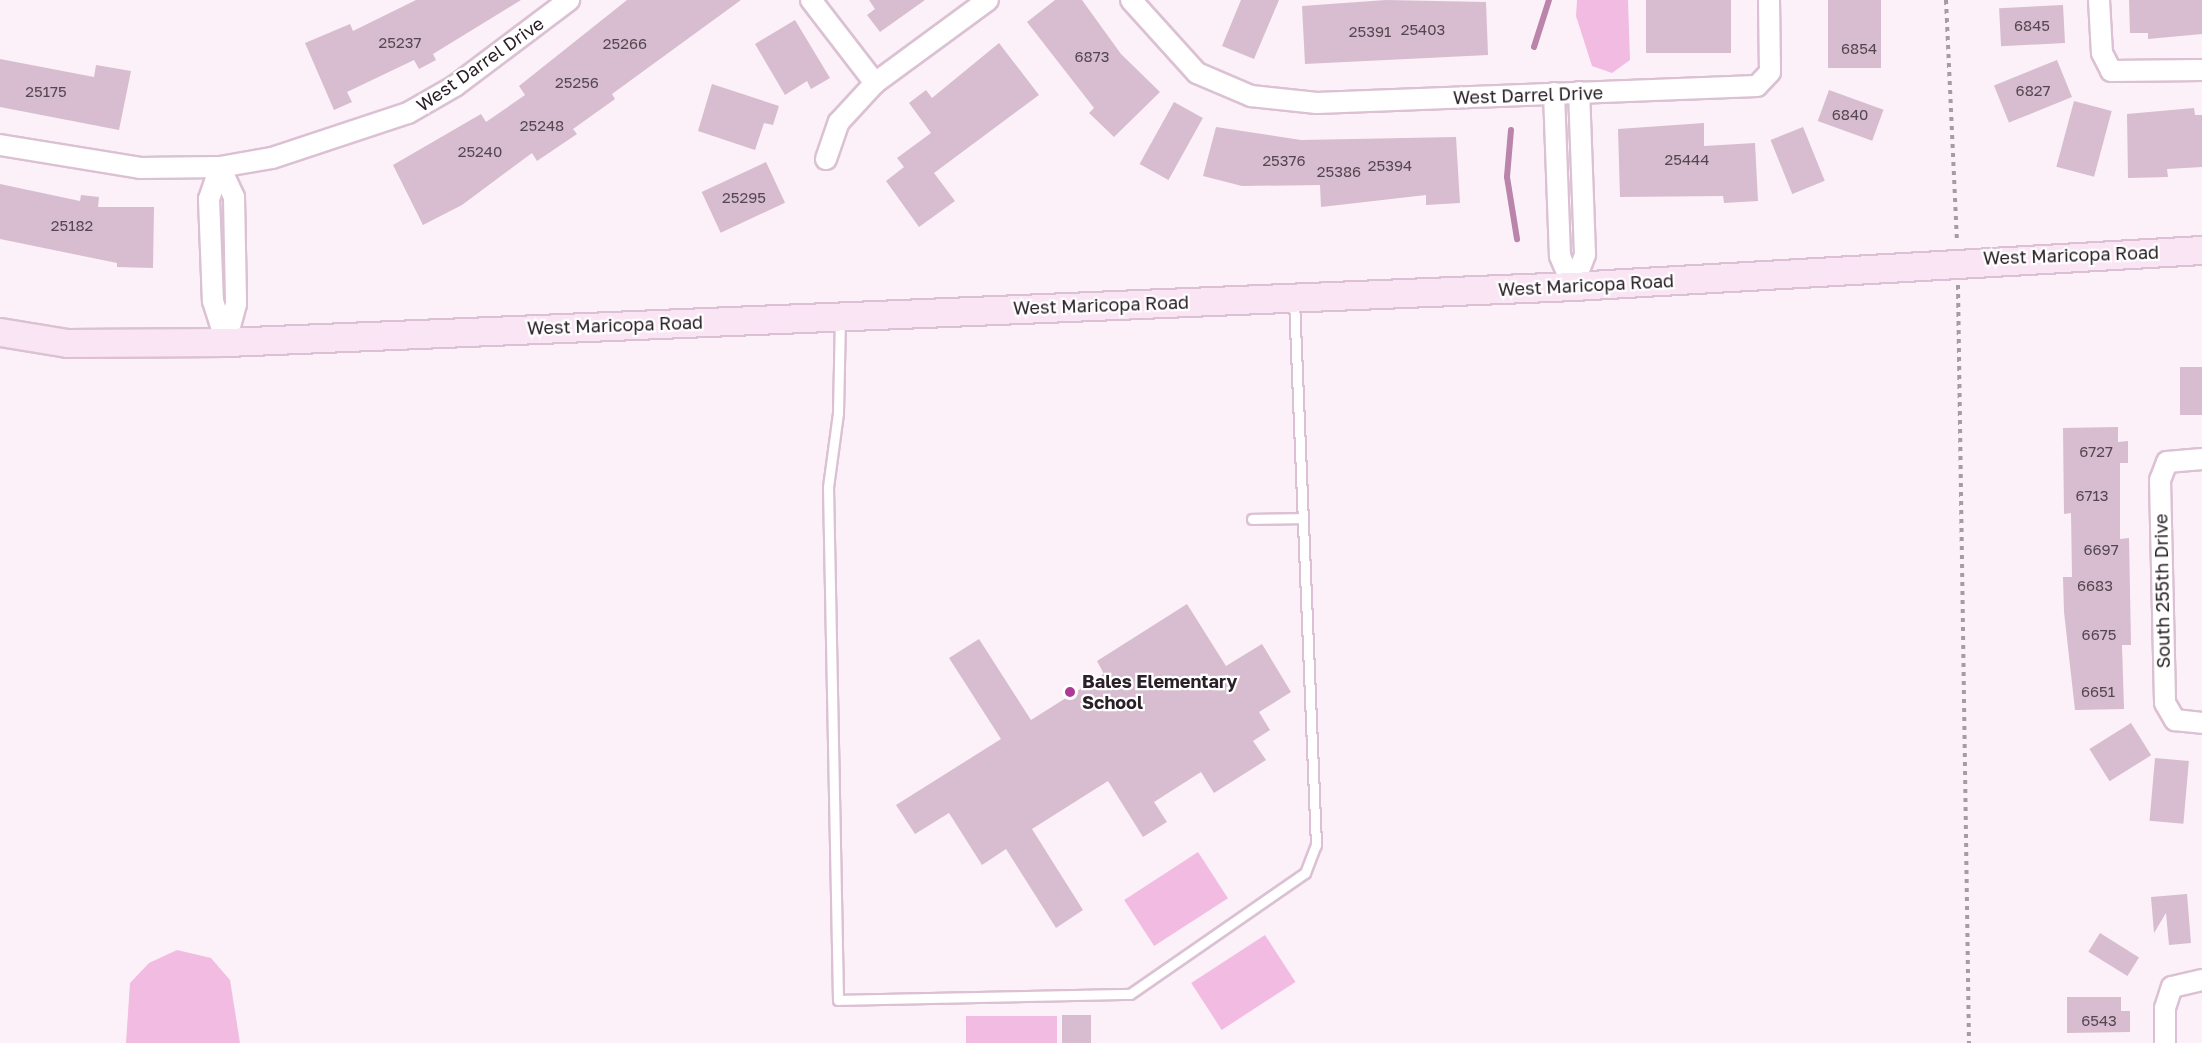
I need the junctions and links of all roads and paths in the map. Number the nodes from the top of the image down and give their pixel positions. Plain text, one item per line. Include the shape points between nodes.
1 (569, 0) edge
2 (812, 0) edge
3 (988, 0) edge
4 (1131, 0) edge
5 (1768, 0) edge
6 (1946, 0) edge
7 (2099, 0) edge
8 (2202, 70) edge
9 (875, 83) junction
10 (1579, 92) junction
11 (1554, 93) junction
12 (0, 145) edge
13 (826, 159) dead end
14 (220, 167) junction
15 (2202, 250) edge
16 (1958, 260) junction
17 (1573, 286) junction
18 (1294, 297) junction
19 (840, 315) junction
20 (0, 332) edge
21 (226, 342) junction
22 (2202, 459) edge
23 (1303, 518) junction
24 (1252, 519) dead end
25 (2202, 723) edge
26 (2202, 980) edge
27 (1970, 1043) edge
28 (2165, 1043) edge

1 - 14 street, West Darrel Drive via 455,86 408,113 354,135
2 - 9 street
3 - 9 street
4 - 11 street, West Darrel Drive via 1197,73 1251,96 1289,102
5 - 10 street, West Darrel Drive via 1771,60 1766,82 1746,88
6 - 16 path
7 - 8 street via 2102,53 2111,71
9 - 13 street via 839,123
10 - 11 street, West Darrel Drive
10 - 17 street via 1585,254
11 - 17 street via 1560,256
12 - 14 street, West Darrel Drive via 140,168
14 - 21 street via 234,197 236,304
15 - 16 street, West Maricopa Road
16 - 17 street, West Maricopa Road
16 - 27 path
17 - 18 street, West Maricopa Road
18 - 19 street, West Maricopa Road
18 - 23 lane
19 - 21 street, West Maricopa Road
19 - 23 lane via 838,413 828,487 838,1000 1130,994 1305,873 1316,845
20 - 21 street, West Maricopa Road via 67,344
22 - 25 street, South 255th Drive via 2163,466 2164,703 2171,716
23 - 24 lane
26 - 28 street via 2172,987 2165,1008

